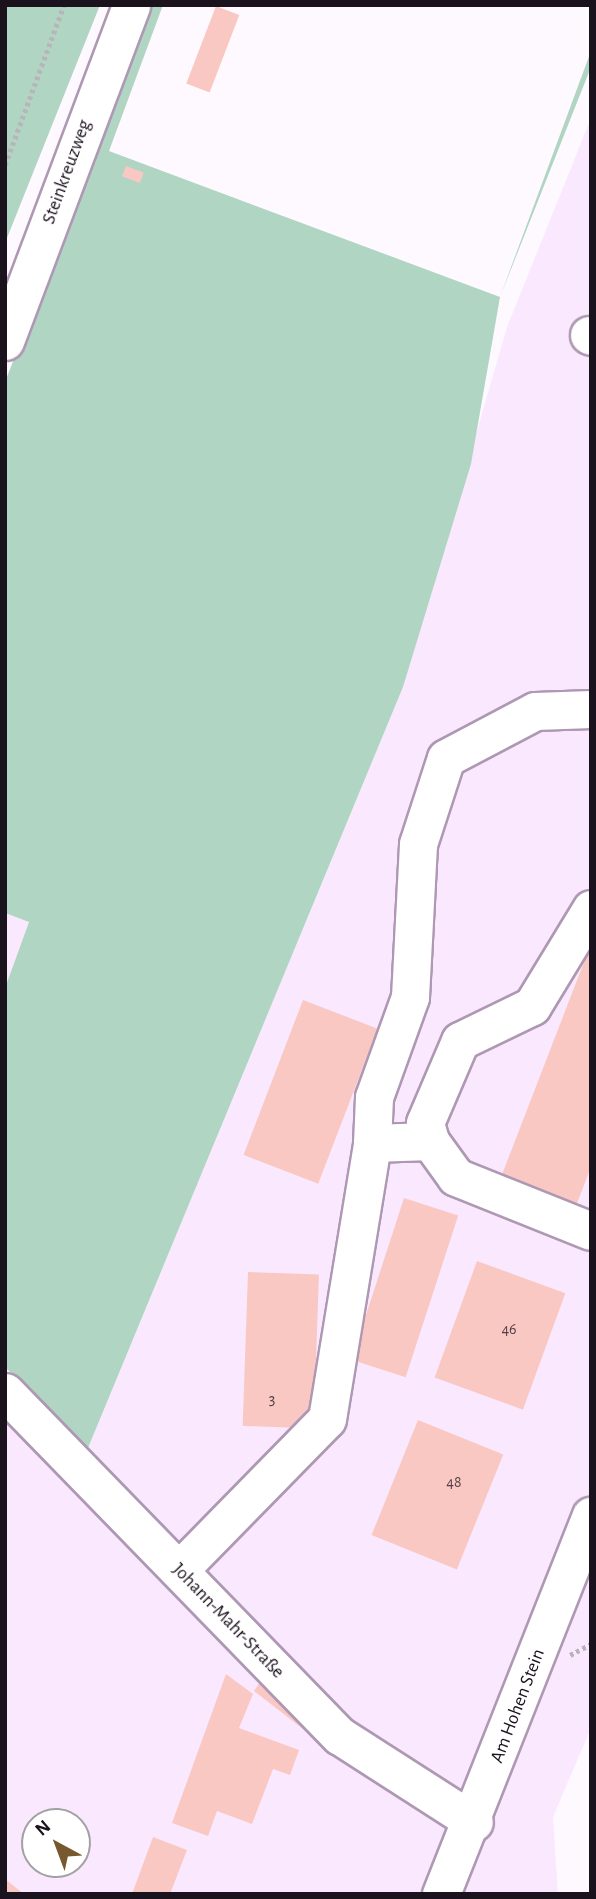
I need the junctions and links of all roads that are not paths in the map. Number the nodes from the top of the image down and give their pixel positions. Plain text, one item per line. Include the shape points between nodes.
1 (131, 5) edge
2 (5, 341) edge
3 (591, 709) edge
4 (591, 909) edge
5 (430, 1141) junction
6 (372, 1143) junction
7 (591, 1230) edge
8 (5, 1392) edge
9 (591, 1516) edge
10 (179, 1570) junction
11 (474, 1822) junction
12 (441, 1894) edge

1 - 2 street, Steinkreuzweg
3 - 6 street via 535,711 446,758 418,844 410,998 374,1097
4 - 5 street via 532,1006 460,1041 425,1122
5 - 6 street
5 - 7 street via 456,1177
6 - 10 street via 327,1419
8 - 10 street, Johann-Mahr-Straße
9 - 11 street, Am Hohen Stein
10 - 11 street, Johann-Mahr-Straße via 340,1736
11 - 12 street, Am Hohen Stein

